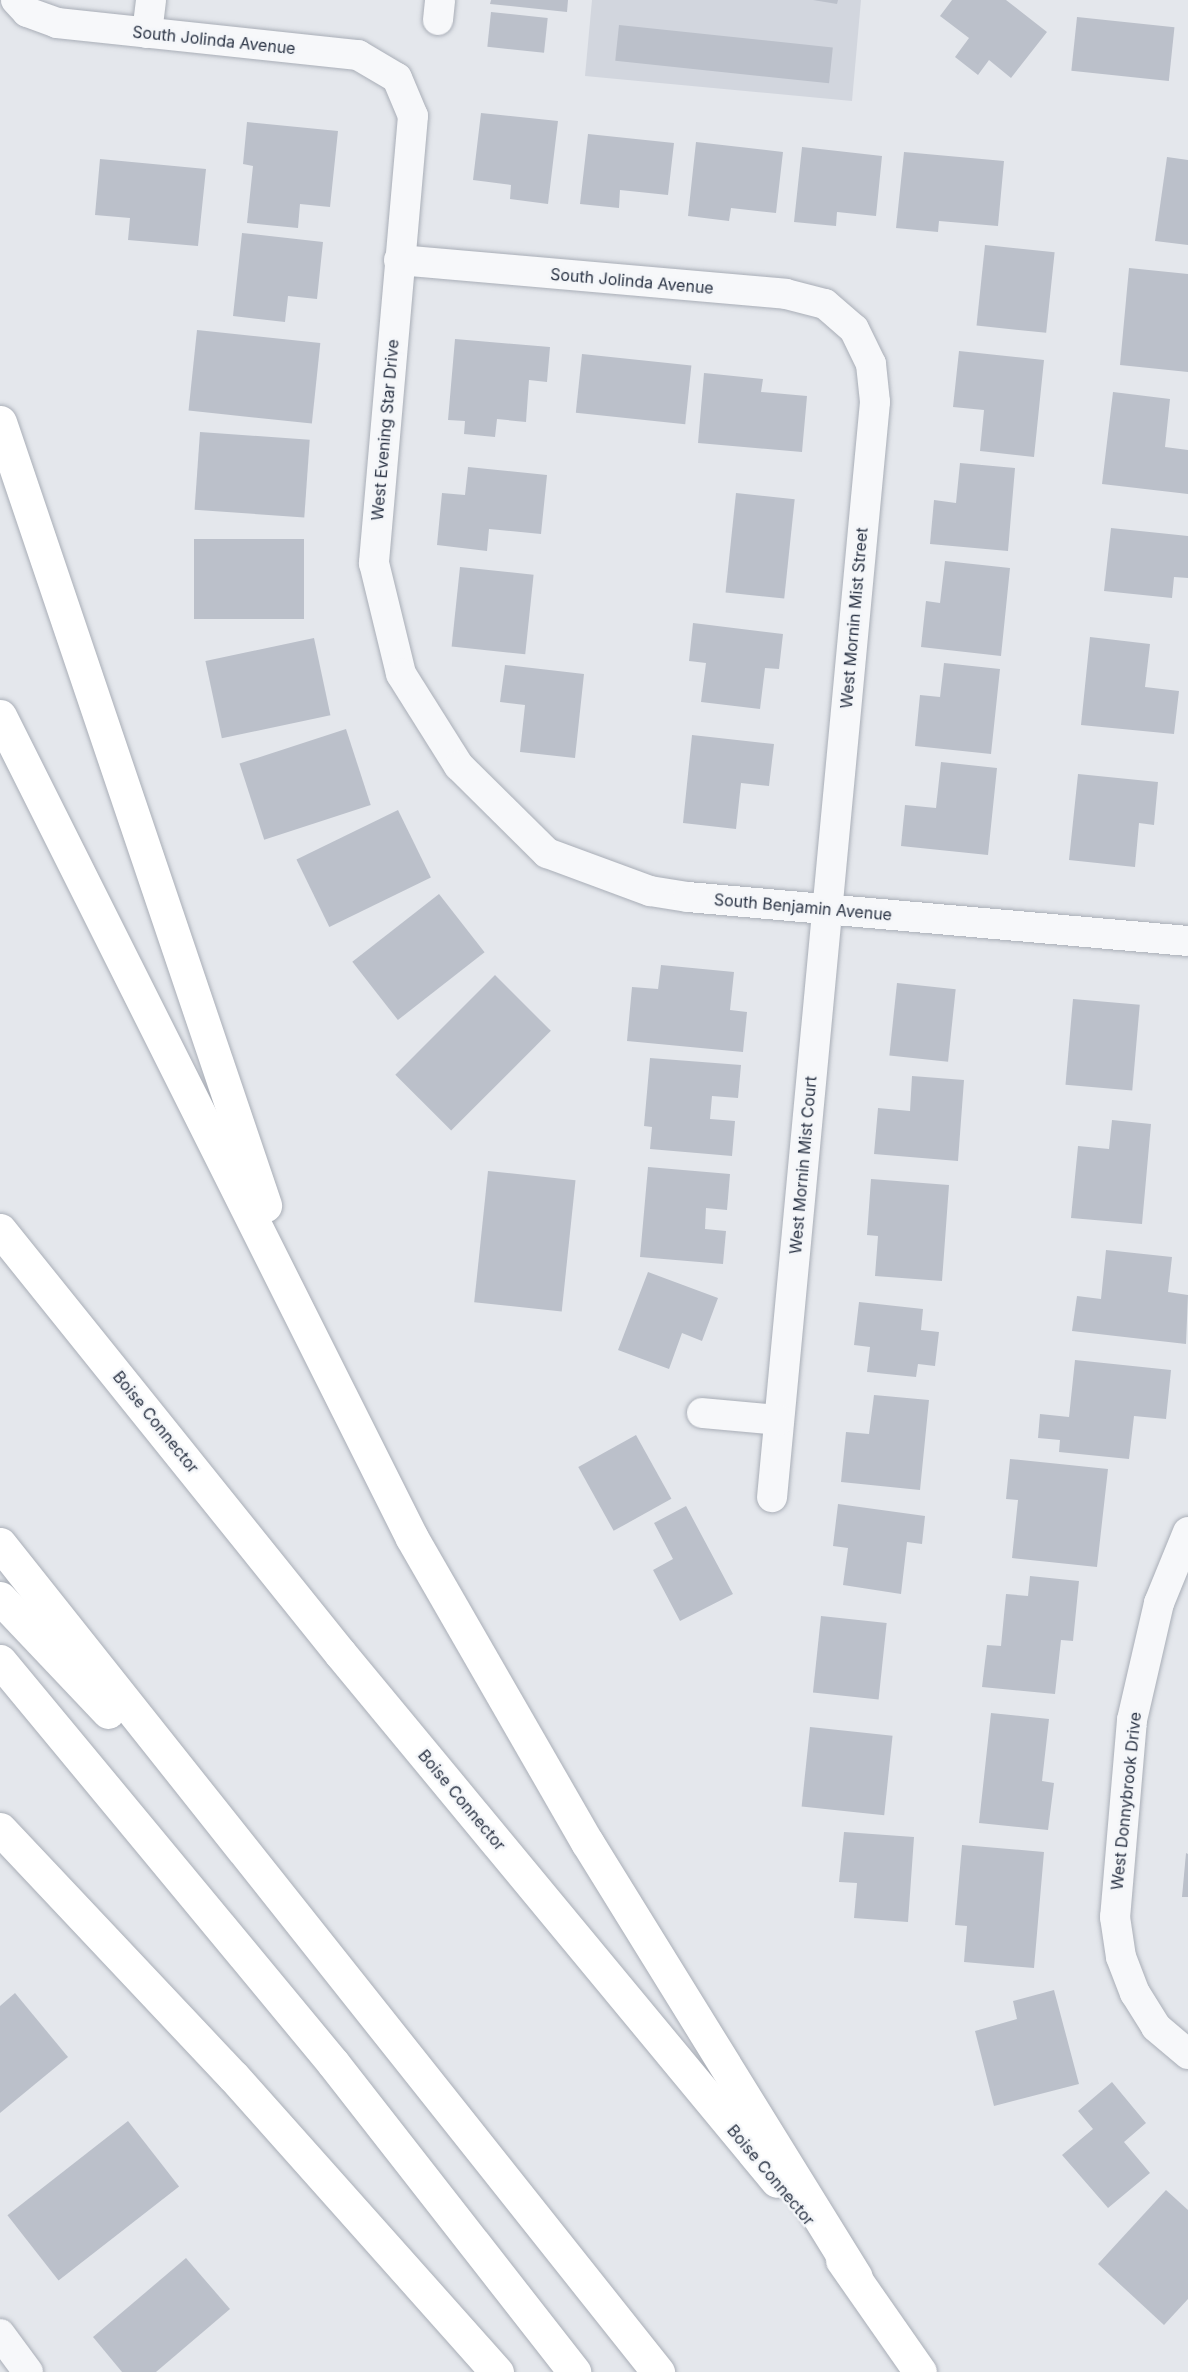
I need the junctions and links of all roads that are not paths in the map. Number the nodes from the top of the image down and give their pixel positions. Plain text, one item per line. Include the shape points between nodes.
1 (151, 0) edge
2 (22, 6) edge
3 (147, 33) junction
4 (398, 78) joint
5 (399, 260) junction
6 (854, 329) joint
7 (0, 422) edge
8 (0, 716) edge
9 (459, 766) joint
10 (827, 910) junction
11 (1188, 941) edge
12 (0, 1230) edge
13 (304, 1321) junction
14 (702, 1413) dead end
15 (779, 1420) junction
16 (772, 1497) dead end
17 (1188, 1533) edge
18 (0, 1544) edge
19 (0, 1598) edge
20 (0, 1661) edge
21 (0, 1828) edge
22 (297, 1918) junction
23 (1188, 2054) edge
24 (856, 2277) junction
25 (0, 2334) edge
26 (28, 2372) edge
27 (497, 2372) edge
28 (574, 2372) edge
29 (658, 2372) edge
30 (920, 2372) edge

1 - 3 street
2 - 3 street, South Jolinda Avenue via 57,23
3 - 4 street, South Jolinda Avenue via 358,55
4 - 5 street, West Evening Star Drive via 413,117
5 - 6 street, South Jolinda Avenue via 786,294 825,304
5 - 9 street, West Evening Star Drive via 374,563 401,674
6 - 10 street, West Mornin Mist Street via 871,364 875,402
7 - 13 highway
8 - 13 highway
9 - 10 street, South Benjamin Avenue via 547,853 650,891
10 - 11 street, South Benjamin Avenue
10 - 15 street, West Mornin Mist Court
12 - 24 highway, Boise Connector via 340,1653
13 - 24 highway via 412,1538 587,1842
14 - 15 street
15 - 16 street, West Mornin Mist Court
17 - 23 street, West Donnybrook Drive via 1148,1641 1132,1720 1114,1917 1121,1957 1135,1993 1156,2027
18 - 22 highway
19 - 22 highway
20 - 28 highway via 333,2063
21 - 27 highway via 233,2076
22 - 29 highway
24 - 30 highway, Boise Connector
25 - 26 street

